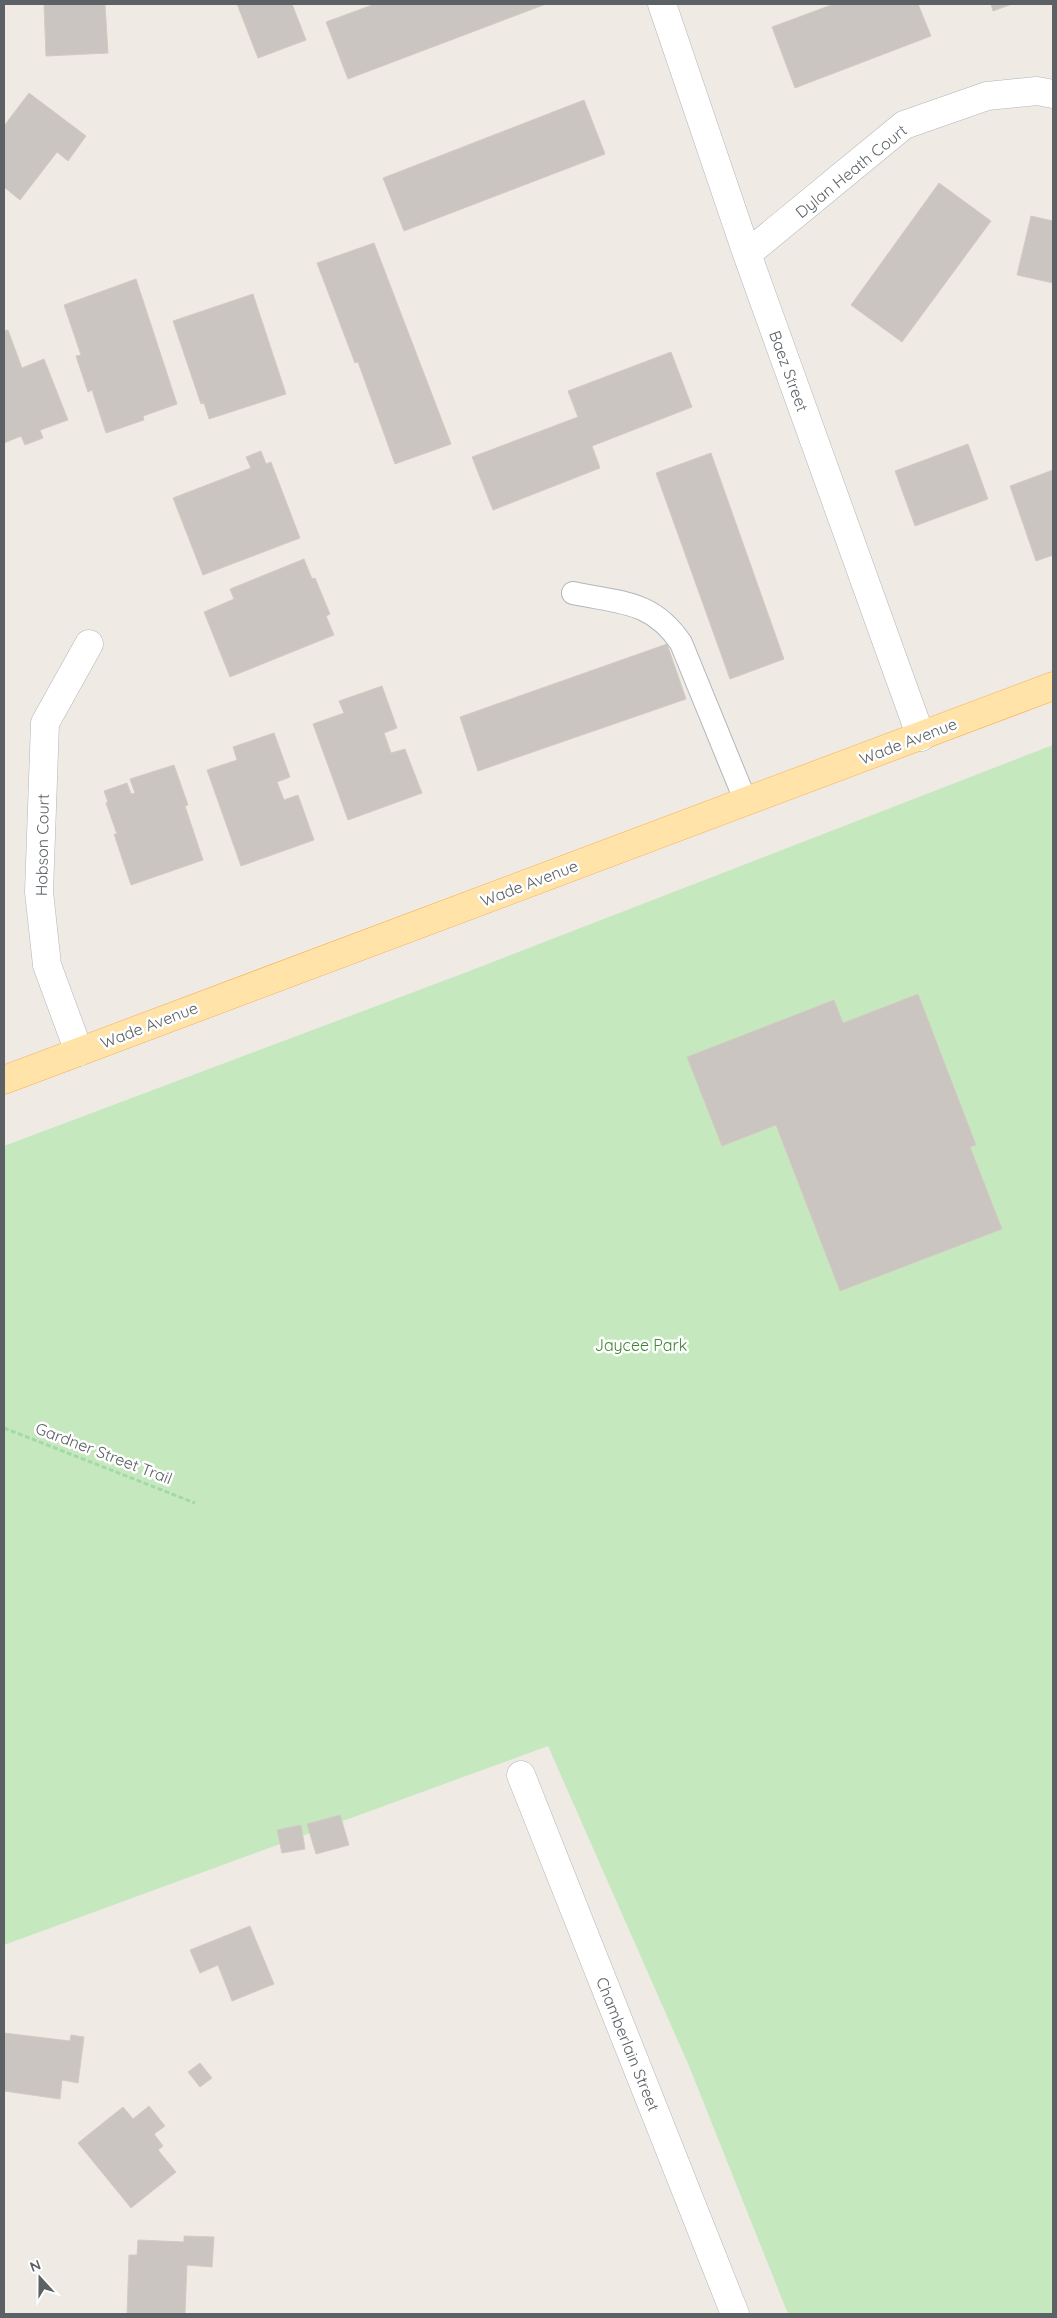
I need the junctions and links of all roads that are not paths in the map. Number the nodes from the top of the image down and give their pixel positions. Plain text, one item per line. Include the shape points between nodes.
1 (662, 4) edge
2 (1053, 94) edge
3 (747, 254) junction
4 (573, 593) dead end
5 (89, 644) dead end
6 (1053, 686) edge
7 (920, 737) junction
8 (746, 802) junction
9 (79, 1052) junction
10 (4, 1080) edge
11 (521, 1775) dead end
12 (735, 2314) edge

1 - 3 street, Baez Street
2 - 3 street, Dylan Heath Court via 1037,91 987,96 904,125
3 - 7 street, Baez Street
4 - 8 lane via 644,608 669,625 681,643
5 - 9 street, Hobson Court via 45,723 39,892 47,965
6 - 7 main road, Wade Avenue
7 - 8 main road, Wade Avenue
8 - 9 main road, Wade Avenue
9 - 10 main road, Wade Avenue
11 - 12 street, Chamberlain Street

